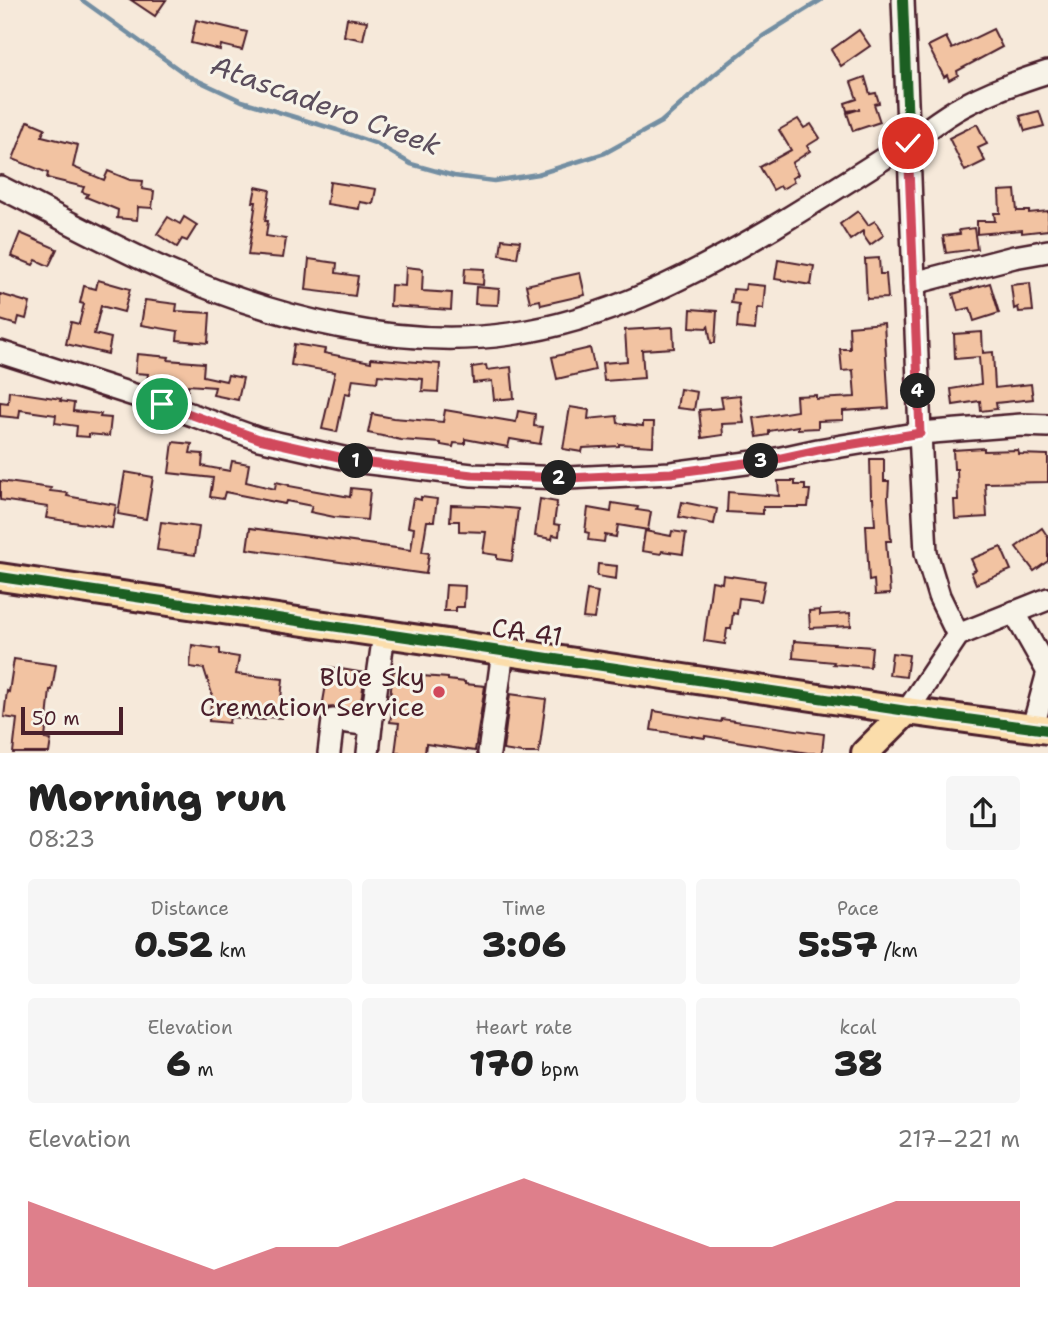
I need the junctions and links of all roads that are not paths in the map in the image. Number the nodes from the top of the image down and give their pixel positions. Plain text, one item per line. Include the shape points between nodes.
1 (903, 0) edge
2 (1048, 72) edge
3 (908, 143) junction
4 (0, 187) edge
5 (1048, 251) edge
6 (914, 283) junction
7 (0, 352) edge
8 (1048, 426) edge
9 (920, 433) junction
10 (0, 577) edge
11 (1048, 599) edge
12 (1014, 612) junction
13 (384, 634) junction
14 (958, 635) junction
15 (503, 651) junction
16 (1048, 672) edge
17 (907, 711) junction
18 (371, 725) junction
19 (1040, 728) edge
20 (329, 753) edge
21 (368, 753) edge
22 (489, 753) edge
23 (865, 753) edge

1 - 3 street
2 - 3 street via 965,105
3 - 4 street via 793,216 658,289 569,321 510,335 469,337 365,331 238,298 164,269
3 - 6 street
5 - 6 street
6 - 9 street
7 - 9 street via 259,439 361,462 472,475 568,478 671,473
8 - 9 street
9 - 14 street via 926,553 939,596
10 - 13 main road, CA 41 / CA 41
11 - 12 street
12 - 14 street
12 - 16 street
13 - 15 main road, CA 41 / CA 41
13 - 18 street
14 - 17 street
15 - 17 main road, CA 41 / CA 41
15 - 22 street
16 - 19 street
17 - 19 main road, CA 41 / CA 41
17 - 23 main road
18 - 20 street via 333,720
18 - 21 street

